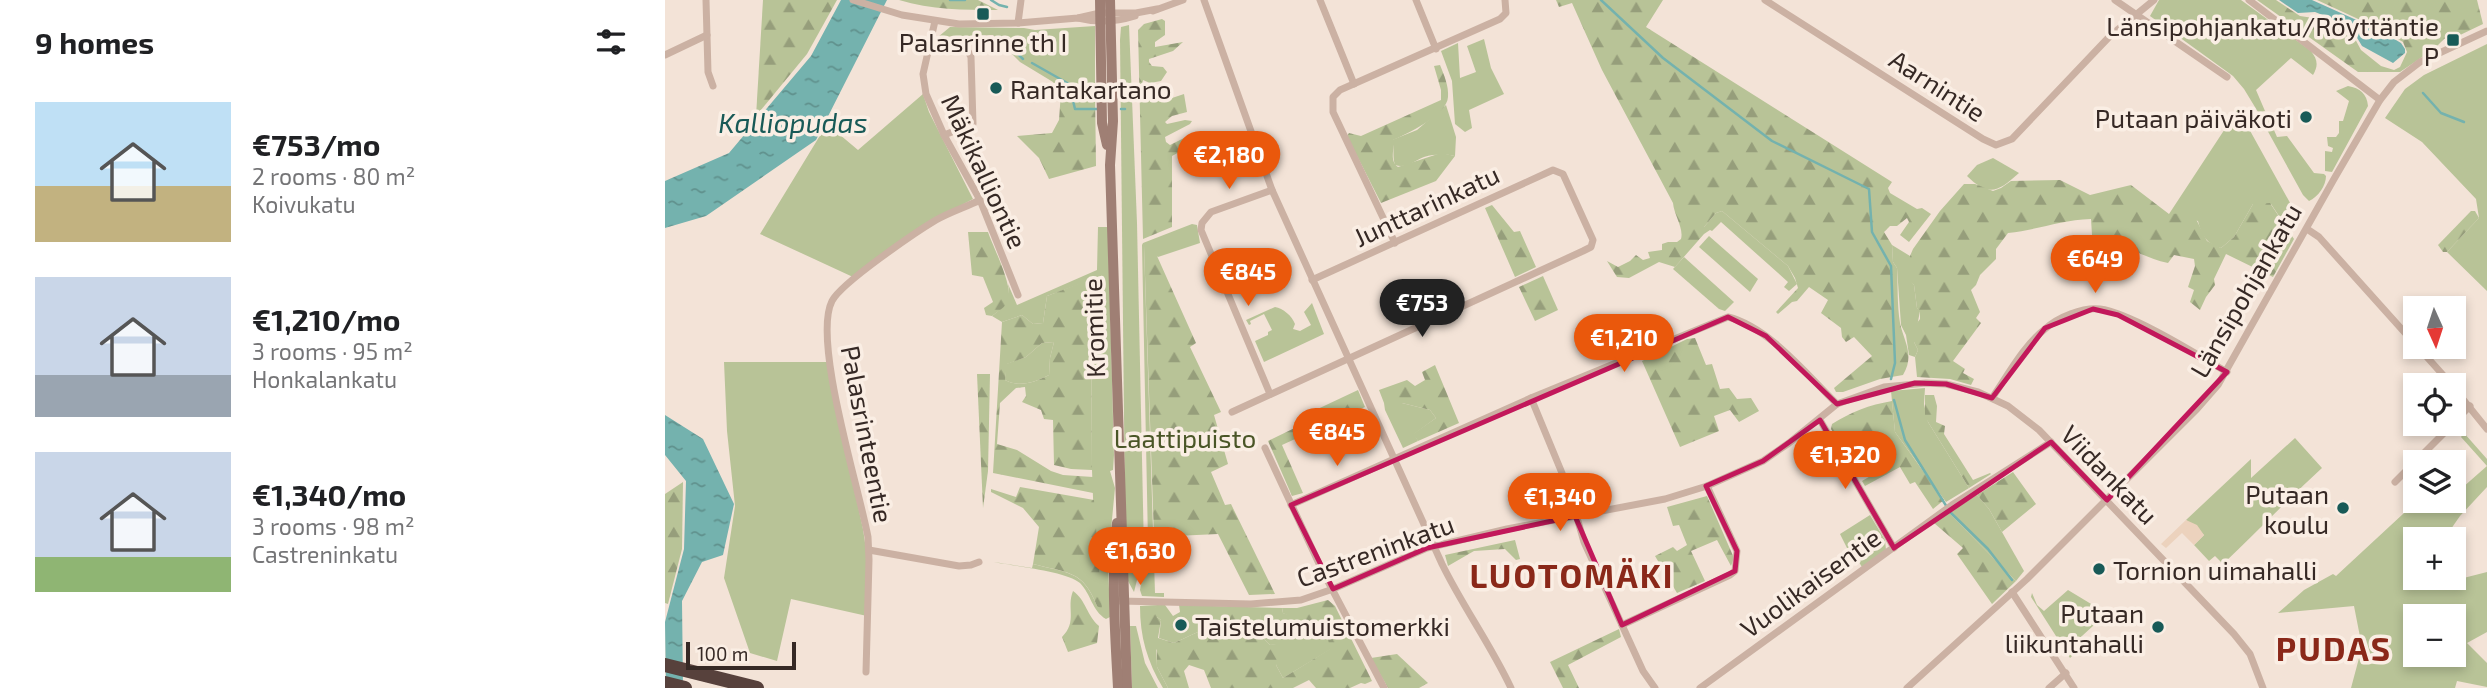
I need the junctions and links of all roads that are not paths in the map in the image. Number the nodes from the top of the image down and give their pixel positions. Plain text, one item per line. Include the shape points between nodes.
1 (706, 0) edge
2 (853, 0) edge
3 (1021, 0) edge
4 (1100, 0) edge
5 (1109, 0) edge
6 (1183, 0) edge
7 (1204, 0) edge
8 (1320, 0) edge
9 (1416, 0) edge
10 (1506, 0) edge
11 (1765, 0) edge
12 (2115, 0) edge
13 (2154, 0) edge
14 (2249, 0) edge
15 (2137, 13) junction
16 (1105, 17) junction
17 (935, 22) junction
18 (1018, 23) junction
19 (2487, 31) edge
20 (707, 35) junction
21 (931, 40) junction
22 (1436, 49) junction
23 (665, 55) edge
24 (2228, 77) dead end
25 (1354, 84) junction
26 (713, 86) dead end
27 (2380, 100) junction
28 (944, 135) junction
29 (1272, 190) junction
30 (980, 200) junction
31 (2307, 229) junction
32 (1395, 243) junction
33 (1313, 280) junction
34 (1018, 295) dead end
35 (2403, 331) edge
36 (1349, 357) junction
37 (2429, 359) edge
38 (2227, 372) junction
39 (2441, 373) edge
40 (1270, 394) junction
41 (1531, 398) junction
42 (1992, 398) junction
43 (2466, 401) edge
44 (1837, 404) junction
45 (2470, 406) junction
46 (2466, 410) edge
47 (1232, 412) dead end
48 (1820, 420) junction
49 (2487, 429) edge
50 (2440, 436) edge
51 (2051, 442) junction
52 (1265, 448) dead end
53 (2427, 450) edge
54 (1395, 459) junction
55 (2403, 474) edge
56 (2395, 482) dead end
57 (1707, 486) junction
58 (2107, 500) junction
59 (1291, 505) junction
60 (1576, 516) junction
61 (1434, 546) junction
62 (1894, 548) junction
63 (869, 550) junction
64 (979, 562) dead end
65 (1333, 589) junction
66 (2012, 592) junction
67 (1119, 601) junction
68 (1622, 625) junction
69 (665, 665) edge
70 (866, 672) dead end
71 (2066, 673) junction
72 (665, 683) edge
73 (685, 688) edge
74 (757, 688) edge
75 (1118, 688) edge
76 (1127, 688) edge
77 (1384, 688) edge
78 (1511, 688) edge
79 (1655, 688) edge
80 (1700, 688) edge
81 (1907, 688) edge
82 (2049, 688) edge
83 (2074, 688) edge
84 (2263, 688) edge

1 - 20 street
2 - 17 street
3 - 18 street
4 - 16 main road, Kromitie
5 - 16 main road, Kromitie
6 - 16 street via 1121,20
7 - 29 street
8 - 25 street
9 - 22 street
10 - 22 street via 1506,13 1500,19
11 - 15 street, Aarnintie via 1996,145 2012,139
12 - 15 street
13 - 15 street
14 - 27 street
15 - 24 street
16 - 18 street
16 - 67 main road, Kromitie via 1113,121 1110,165 1120,489 1112,561
17 - 18 street
17 - 21 street, Mäkikalliontie
19 - 27 street, Länsipohjankatu via 2420,62
20 - 23 street
20 - 26 street
21 - 28 street, Mäkikalliontie via 923,83
21 - 28 street via 956,41 971,57 973,124
22 - 25 street
25 - 32 street via 1333,97 1333,112
27 - 31 street, Länsipohjankatu
28 - 30 street, Mäkikalliontie
29 - 33 street
29 - 40 street via 1212,212 1201,230
30 - 34 street, Mäkikalliontie
30 - 63 street, Palasrinteentie via 938,219 848,283 830,304 831,374
31 - 35 street
31 - 38 street, Länsipohjankatu
32 - 33 street, Junttarinkatu
32 - 36 street, Junttarinkatu via 1558,170 1593,240 1583,251
33 - 36 street
36 - 40 street
36 - 54 street
37 - 39 street
38 - 42 street via 2150,329 2118,314 2093,309 2045,328
38 - 58 street, Länsipohjankatu
40 - 47 street
41 - 44 street via 1728,317 1742,320 1766,336
41 - 54 street
41 - 60 street
42 - 44 street, Castreninkatu via 1946,384 1915,383 1884,387
42 - 51 street, Viidankatu via 2024,416
43 - 45 street
44 - 48 street, Castreninkatu
45 - 46 street
45 - 49 street
48 - 57 street, Castreninkatu via 1763,461
48 - 62 street
50 - 53 street
51 - 58 street, Viidankatu
51 - 62 street, Vuolikaisentie
52 - 59 street
54 - 59 street
54 - 61 street
55 - 56 street
57 - 60 street, Castreninkatu
57 - 68 street via 1737,551 1735,570
58 - 66 street, Länsipohjankatu
58 - 84 street, Viidankatu via 2251,654
59 - 65 street
60 - 61 street, Castreninkatu
60 - 68 street
61 - 65 street, Castreninkatu
61 - 78 street
62 - 80 street, Vuolikaisentie
63 - 64 street via 959,566
63 - 70 street, Palasrinteentie
65 - 67 street, Castreninkatu via 1276,603
65 - 77 street
66 - 71 street
66 - 81 street, Länsipohjankatu
67 - 75 main road, Kromitie
67 - 76 main road, Kromitie
68 - 79 street
69 - 74 highway
71 - 82 street
71 - 83 street
72 - 73 highway

